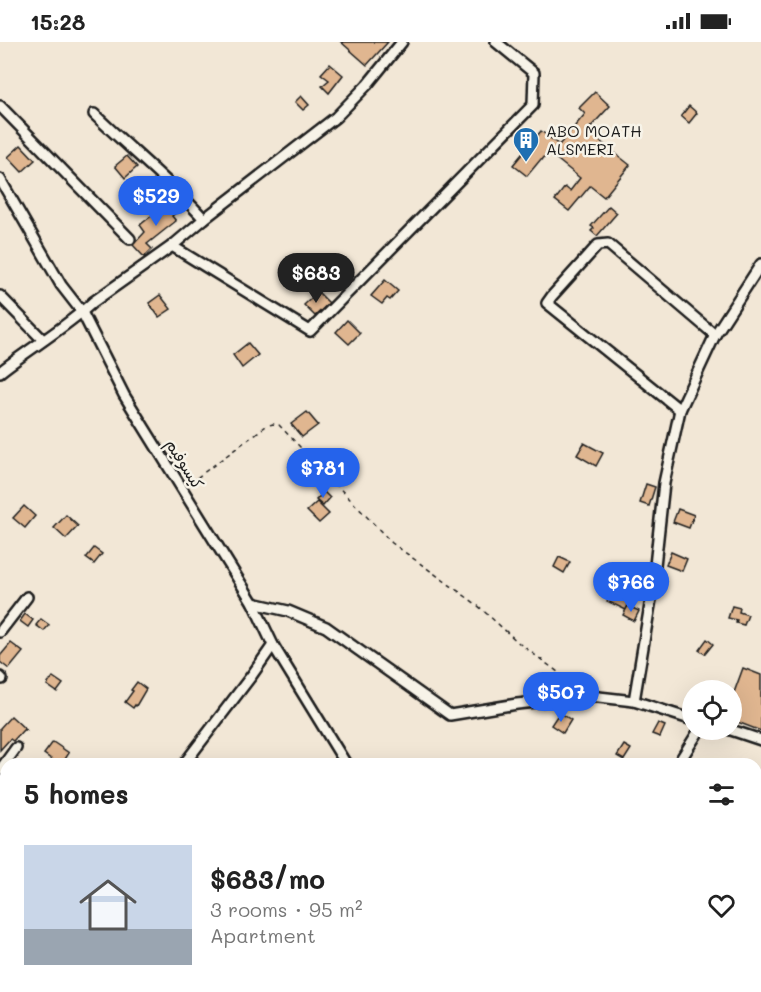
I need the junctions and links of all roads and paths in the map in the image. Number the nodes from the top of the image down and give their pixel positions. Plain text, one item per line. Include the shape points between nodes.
1 (402, 42) edge
2 (496, 42) edge
3 (0, 106) edge
4 (94, 114) dead end
5 (0, 179) edge
6 (204, 219) junction
7 (130, 239) dead end
8 (172, 246) junction
9 (761, 264) edge
10 (0, 296) edge
11 (82, 312) junction
12 (715, 335) junction
13 (43, 340) junction
14 (0, 372) edge
15 (680, 410) junction
16 (182, 488) junction
17 (27, 597) dead end
18 (253, 603) junction
19 (0, 632) edge
20 (273, 645) junction
21 (582, 697) junction
22 (634, 701) junction
23 (682, 716) edge
24 (742, 734) edge
25 (693, 740) edge
26 (761, 740) edge
27 (16, 748) dead end
28 (9, 758) edge
29 (189, 758) edge
30 (342, 758) edge
31 (682, 758) edge

1 - 6 street via 336,117
2 - 8 street via 534,73 533,105 310,331
3 - 7 street
4 - 6 street
5 - 11 street, كيسوفيم via 61,285
6 - 8 street
8 - 11 street
9 - 12 street
10 - 13 street
11 - 13 street
11 - 16 street, كيسوفيم via 124,395
12 - 15 street
12 - 15 street via 608,244 598,244 547,303
13 - 14 street
15 - 22 street via 664,483 652,593
16 - 18 street, كيسوفيم
16 - 21 path via 266,426 279,425 392,543 476,604
17 - 19 street
18 - 20 street, كيسوفيم
18 - 21 street via 288,611 326,627 450,715
20 - 29 street
20 - 30 street, كيسوفيم
21 - 22 street
22 - 23 street
24 - 26 street
25 - 31 street
27 - 28 street

